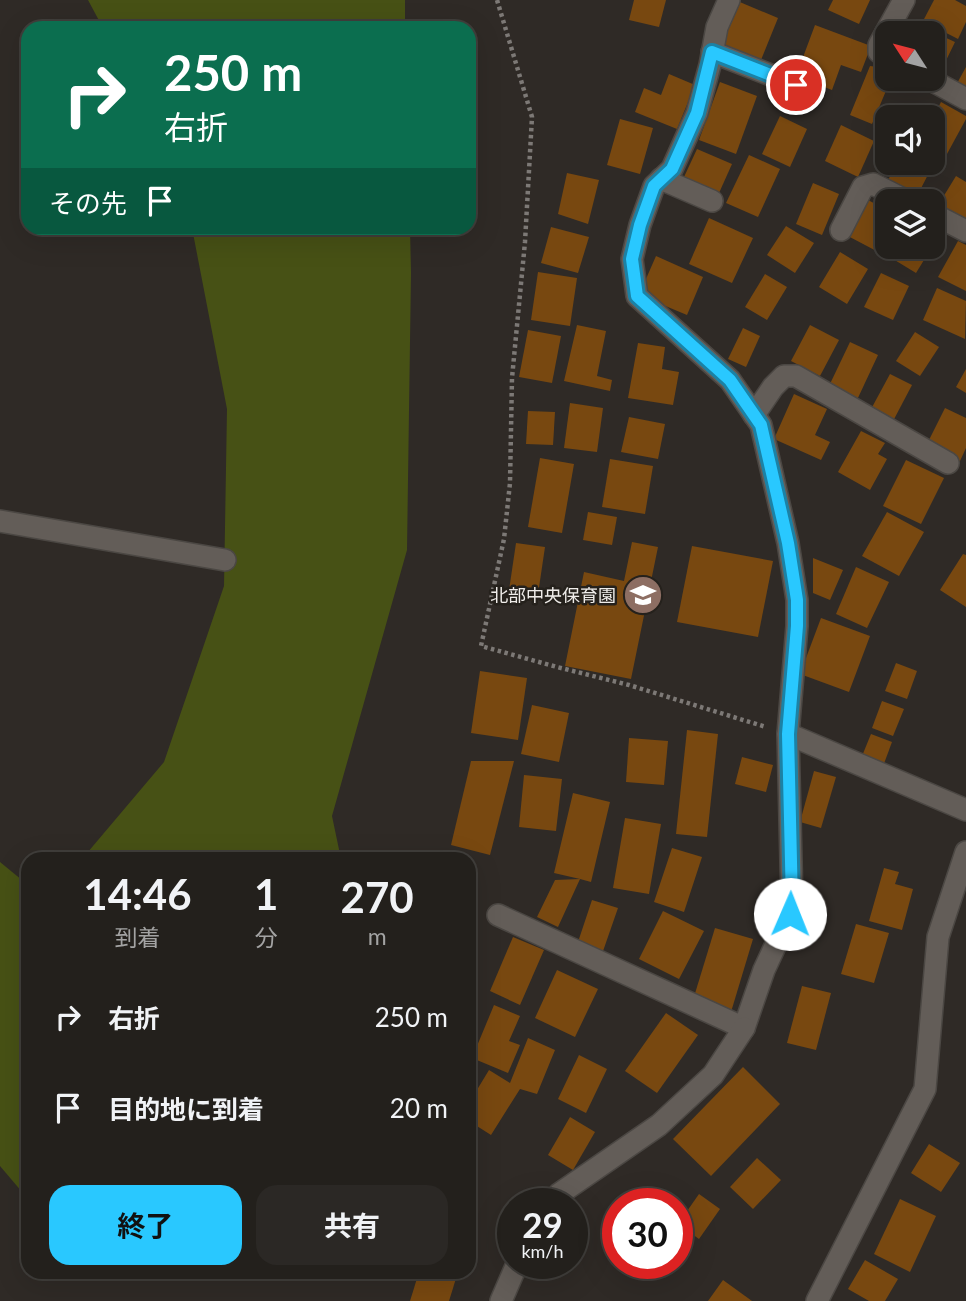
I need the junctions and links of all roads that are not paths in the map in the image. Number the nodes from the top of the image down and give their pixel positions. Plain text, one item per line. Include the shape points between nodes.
1 (729, 0) edge
2 (904, 0) edge
3 (892, 21) edge
4 (712, 52) junction
5 (796, 85) dead end
6 (945, 88) edge
7 (966, 99) edge
8 (661, 178) junction
9 (883, 189) edge
10 (712, 201) dead end
11 (945, 220) edge
12 (841, 230) dead end
13 (966, 231) edge
14 (754, 415) junction
15 (948, 463) dead end
16 (0, 521) edge
17 (225, 560) dead end
18 (788, 734) junction
19 (966, 810) edge
20 (966, 852) edge
21 (498, 915) dead end
22 (744, 1028) junction
23 (568, 1188) edge
24 (511, 1279) edge
25 (501, 1301) edge
26 (817, 1301) edge

1 - 4 street
2 - 3 street
4 - 5 street
4 - 8 street via 697,113 672,169
6 - 7 street
8 - 10 street
8 - 14 street via 654,186 632,259 637,296 730,380
9 - 12 street via 873,184 863,187
11 - 13 street
14 - 15 street via 784,376 796,376
14 - 18 street via 761,425 794,578 797,626
16 - 17 street
18 - 19 street
18 - 22 street via 792,904
20 - 26 street via 938,937 925,1089
21 - 22 street
22 - 23 street via 713,1075 659,1125
24 - 25 street

